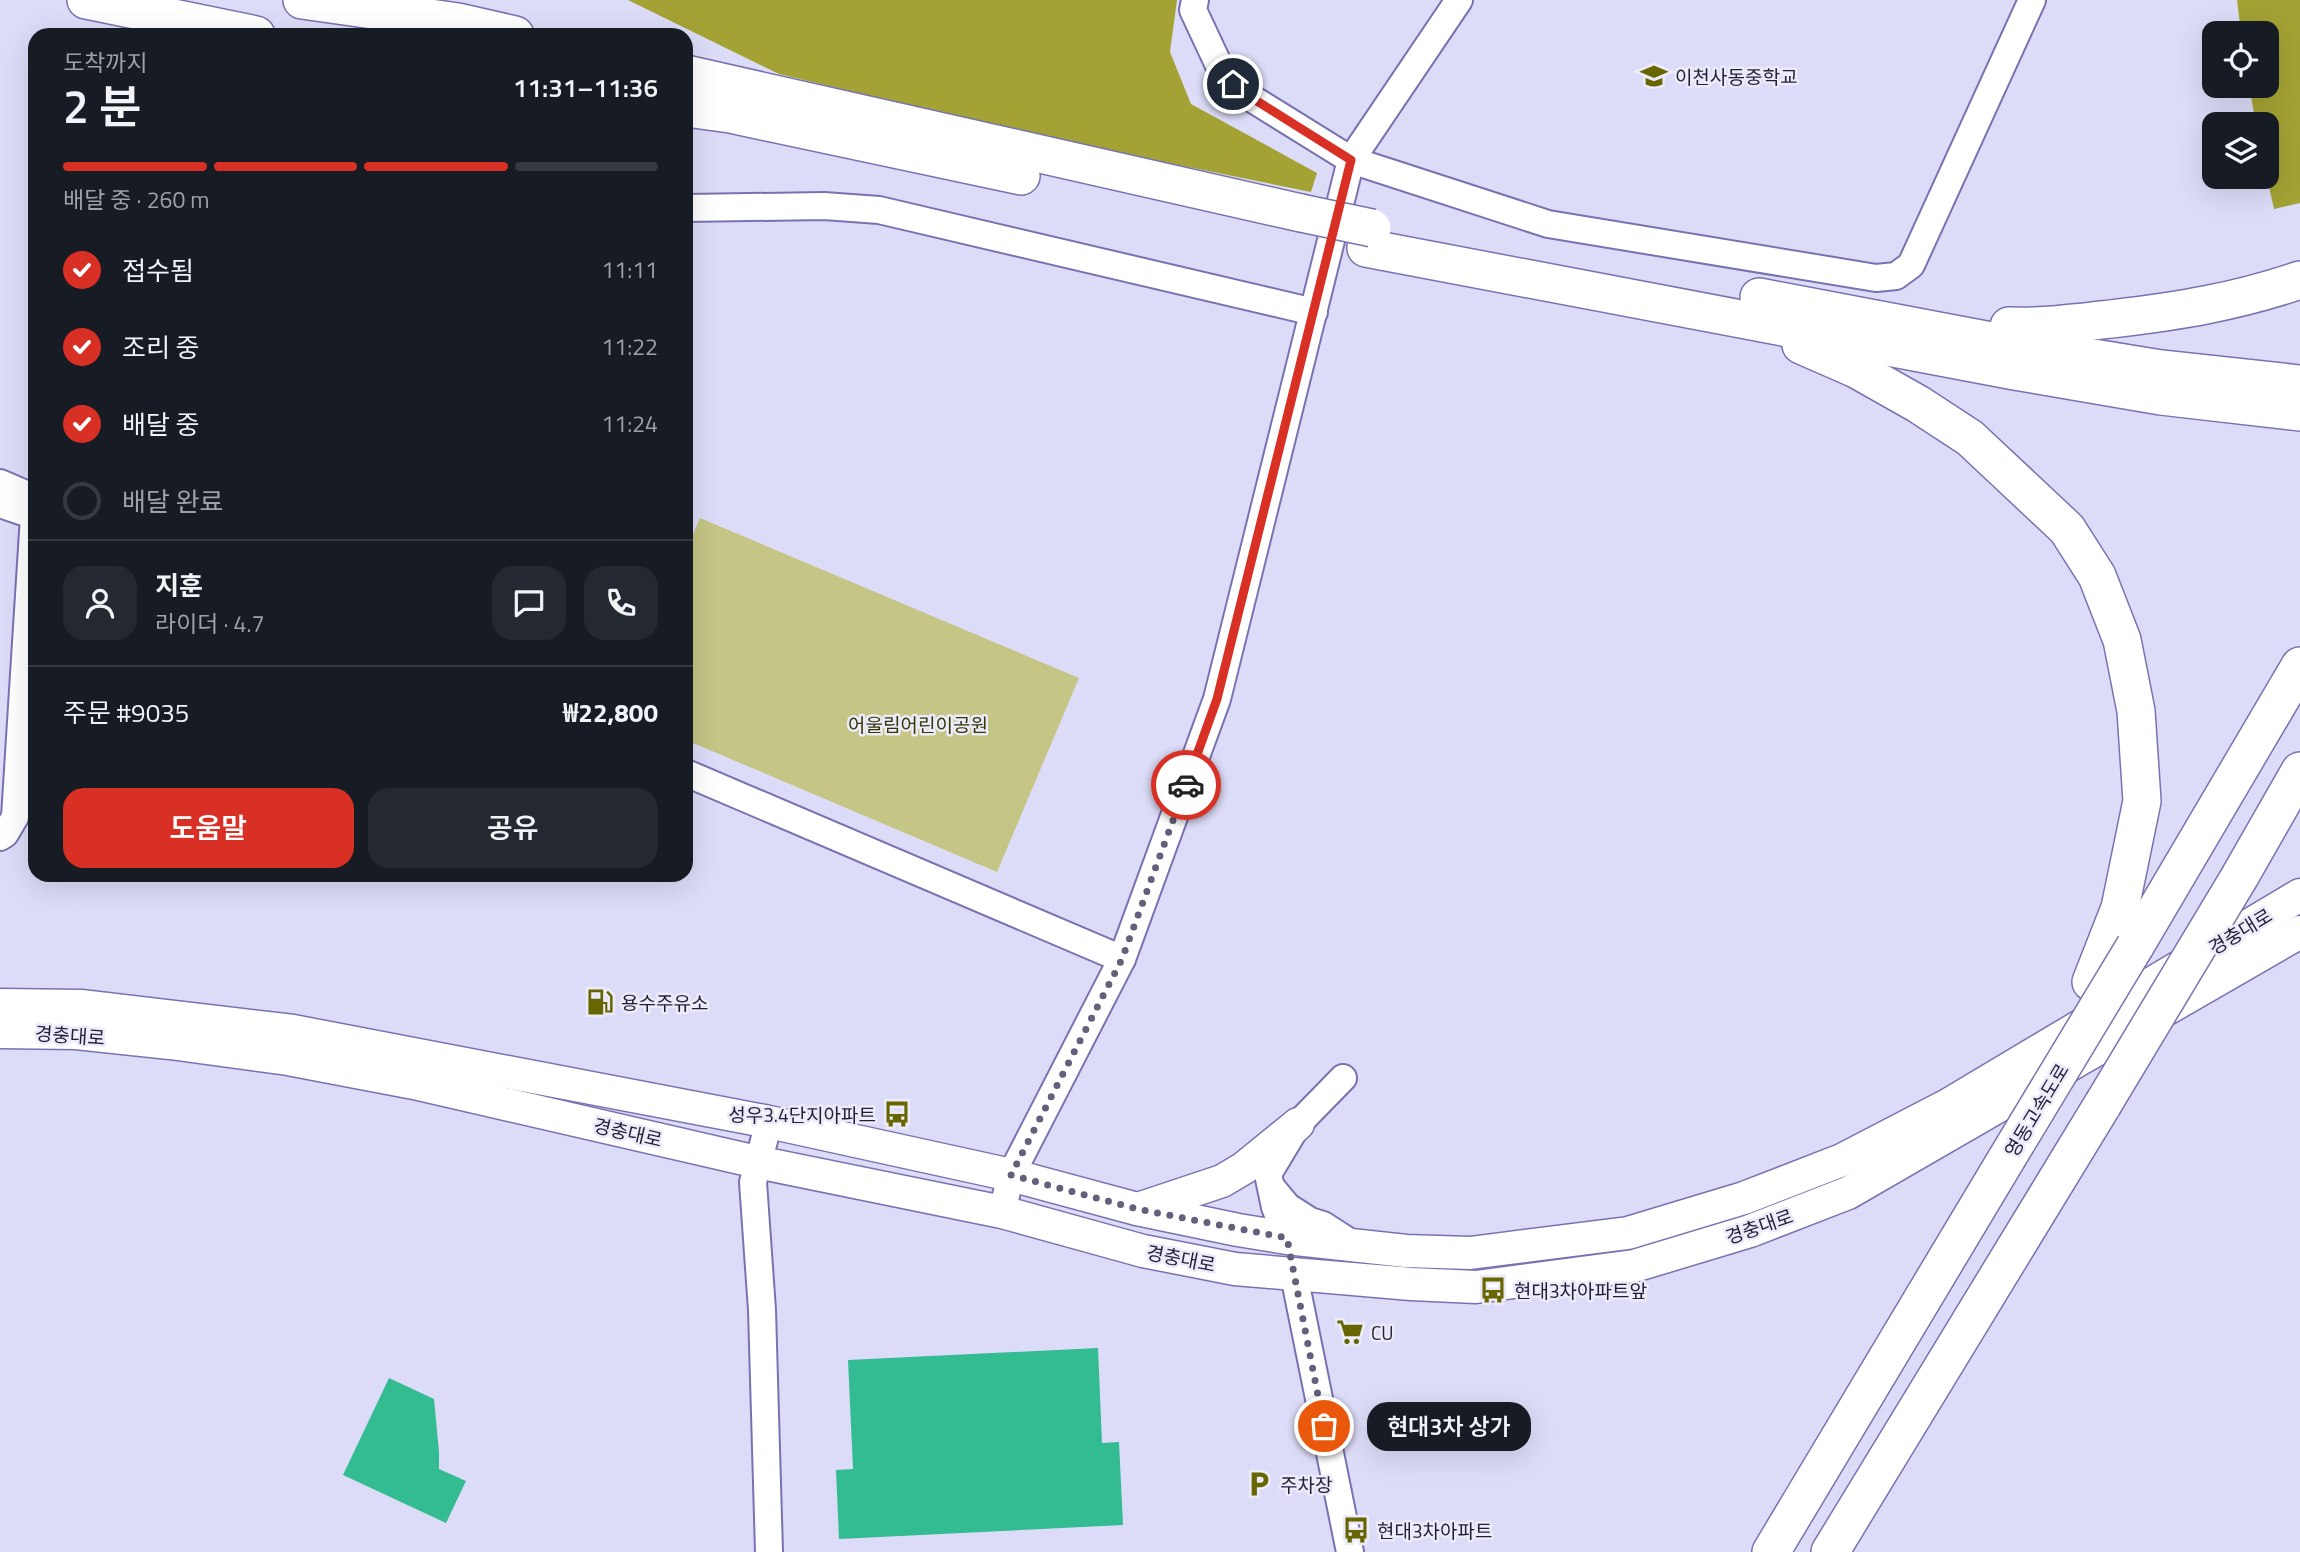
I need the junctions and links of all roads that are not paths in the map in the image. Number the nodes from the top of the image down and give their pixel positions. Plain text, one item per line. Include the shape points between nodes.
1 (86, 0) edge
2 (302, 0) edge
3 (1195, 0) edge
4 (1459, 0) edge
5 (2032, 0) edge
6 (222, 28) edge
7 (484, 28) edge
8 (693, 76) edge
9 (693, 109) edge
10 (1351, 160) junction
11 (693, 208) edge
12 (1299, 224) junction
13 (1369, 238) junction
14 (2300, 280) edge
15 (1314, 312) junction
16 (1718, 314) junction
17 (1854, 314) junction
18 (2300, 384) edge
19 (2300, 412) edge
20 (0, 484) edge
21 (28, 495) edge
22 (0, 504) edge
23 (28, 514) edge
24 (28, 621) edge
25 (2300, 666) edge
26 (2300, 771) edge
27 (693, 776) edge
28 (0, 837) edge
29 (2298, 901) edge
30 (2300, 932) edge
31 (2286, 950) edge
32 (1122, 959) junction
33 (0, 1005) edge
34 (0, 1031) edge
35 (1343, 1078) dead end
36 (2032, 1116) junction
37 (769, 1122) junction
38 (1298, 1124) junction
39 (757, 1162) junction
40 (1011, 1175) junction
41 (1271, 1186) junction
42 (1137, 1209) junction
43 (1002, 1212) junction
44 (1287, 1238) junction
45 (1354, 1245) junction
46 (1294, 1275) junction
47 (769, 1552) edge
48 (1350, 1552) edge
49 (1771, 1552) edge
50 (1830, 1552) edge

1 - 6 highway
2 - 7 highway
3 - 10 street via 1193,10 1223,74 1244,93
4 - 10 street
5 - 10 street via 1911,265 1896,276 1876,278 1548,224
8 - 12 highway
9 - 12 highway
10 - 15 street
11 - 15 street via 879,210
12 - 13 highway
13 - 16 highway
13 - 17 highway
14 - 17 highway via 2255,296 2174,312 2044,327
15 - 32 street via 1217,699
16 - 19 highway via 2161,396
16 - 36 highway, bridge via 1856,369 1970,438 2067,529 2096,576 2122,639 2136,711 2142,801 2120,908
17 - 18 highway via 2161,369
20 - 21 street
22 - 23 street
24 - 28 street via 15,817
25 - 36 highway, 영동고속도로, bridge
26 - 50 highway, bridge via 2241,876
27 - 32 street
29 - 45 main road, 경충대로 via 1948,1105 1842,1160 1744,1198 1628,1233 1539,1246 1470,1253
30 - 31 main road, 경충대로
31 - 46 main road, 경충대로 via 1849,1193 1750,1231 1634,1266 1476,1286
32 - 40 street
33 - 37 main road, 경충대로 via 81,1006 293,1031
34 - 39 main road, 경충대로 via 76,1034 289,1059
35 - 38 street
36 - 49 highway, 영동고속도로, bridge
37 - 39 street
37 - 40 main road, 경충대로
38 - 41 street via 1268,1174
38 - 42 main road via 1222,1181
39 - 43 main road, 경충대로
39 - 47 street via 753,1182
40 - 42 main road, 경충대로
40 - 43 street
41 - 44 street
41 - 45 street via 1288,1207
42 - 44 main road, 경충대로
43 - 46 main road, 경충대로 via 1143,1251
44 - 45 main road, 경충대로
44 - 46 main road
46 - 48 street

